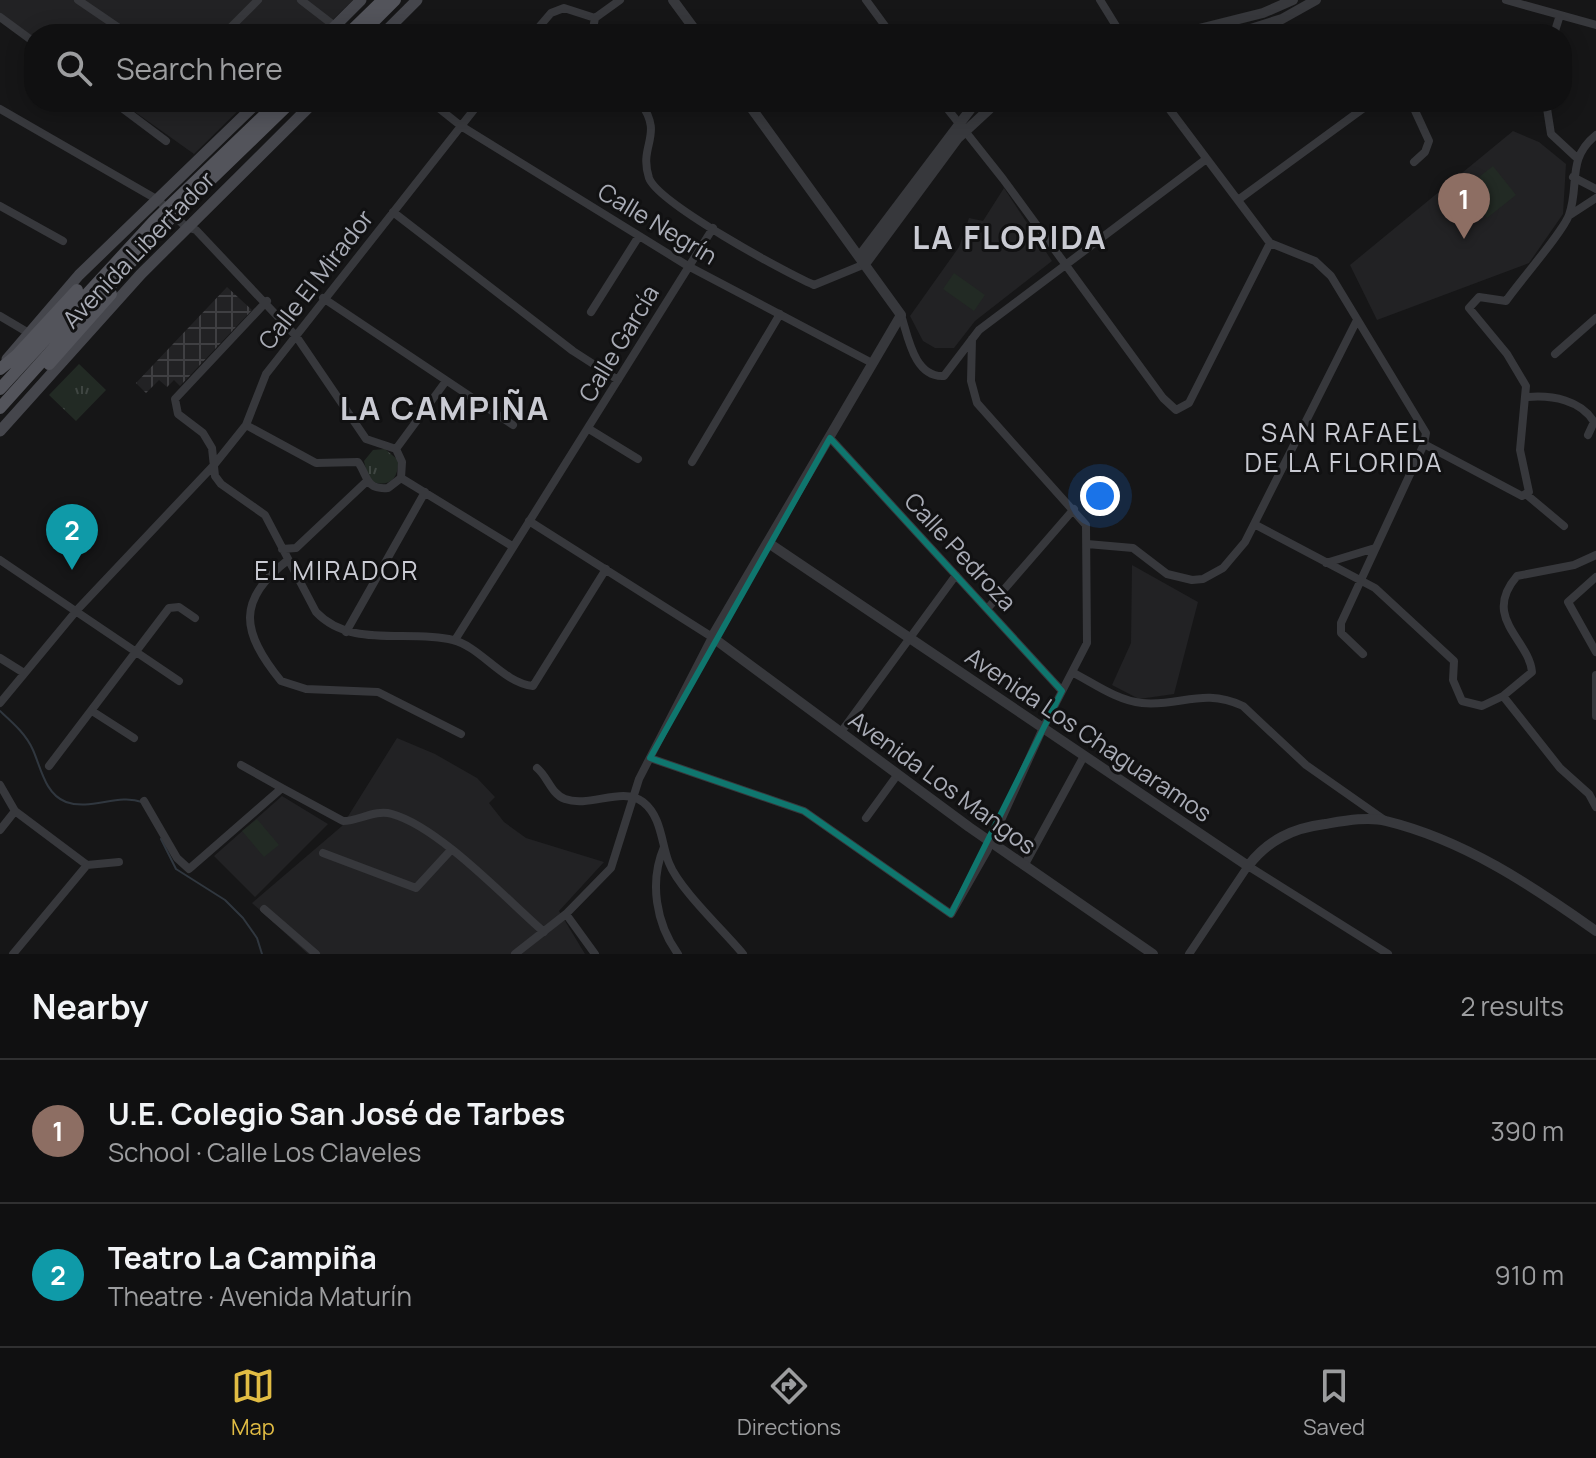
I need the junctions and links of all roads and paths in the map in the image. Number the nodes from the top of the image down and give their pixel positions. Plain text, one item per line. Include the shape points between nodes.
1 (78, 0) edge
2 (258, 0) edge
3 (301, 0) edge
4 (361, 0) edge
5 (383, 0) edge
6 (395, 0) edge
7 (417, 0) edge
8 (620, 0) edge
9 (673, 0) edge
10 (866, 0) edge
11 (1100, 0) edge
12 (1293, 0) edge
13 (1316, 0) edge
14 (1506, 0) edge
15 (1560, 15) junction
16 (0, 17) edge
17 (595, 18) junction
18 (113, 24) edge
19 (234, 24) edge
20 (330, 24) edge
21 (344, 24) edge
22 (350, 24) edge
23 (371, 24) edge
24 (393, 24) edge
25 (542, 24) edge
26 (594, 24) edge
27 (691, 24) edge
28 (884, 24) edge
29 (1115, 24) edge
30 (1219, 24) edge
31 (1266, 24) edge
32 (1557, 24) edge
33 (1596, 25) edge
34 (24, 35) edge
35 (0, 109) edge
36 (127, 112) edge
37 (248, 112) edge
38 (268, 112) edge
39 (281, 112) edge
40 (304, 112) edge
41 (444, 112) edge
42 (472, 112) edge
43 (646, 112) edge
44 (754, 112) edge
45 (950, 112) edge
46 (970, 112) edge
47 (983, 112) edge
48 (1171, 112) edge
49 (1358, 112) edge
50 (1416, 112) edge
51 (1548, 112) edge
52 (461, 126) junction
53 (961, 127) junction
54 (1596, 135) edge
55 (166, 141) dead end
56 (1578, 159) junction
57 (1205, 160) junction
58 (1414, 162) dead end
59 (182, 176) junction
60 (1573, 177) junction
61 (1596, 189) edge
62 (1596, 198) edge
63 (158, 200) junction
64 (1238, 200) junction
65 (0, 206) edge
66 (209, 206) junction
67 (393, 212) junction
68 (1569, 215) junction
69 (141, 217) junction
70 (154, 221) junction
71 (186, 227) junction
72 (713, 228) junction
73 (639, 236) junction
74 (153, 238) junction
75 (63, 241) dead end
76 (1270, 243) junction
77 (170, 244) junction
78 (862, 261) junction
79 (1064, 264) junction
80 (688, 266) junction
81 (323, 298) junction
82 (267, 301) junction
83 (591, 312) dead end
84 (780, 314) junction
85 (901, 315) junction
86 (0, 316) edge
87 (1596, 318) edge
88 (1356, 322) junction
89 (27, 332) junction
90 (296, 336) junction
91 (972, 339) junction
92 (1555, 354) dead end
93 (872, 363) junction
94 (0, 368) edge
95 (618, 380) junction
96 (446, 381) junction
97 (0, 389) edge
98 (1528, 397) junction
99 (0, 408) edge
100 (0, 421) edge
101 (246, 425) junction
102 (513, 425) dead end
103 (589, 429) junction
104 (0, 431) edge
105 (1588, 435) dead end
106 (830, 438) junction
107 (1424, 444) junction
108 (396, 449) junction
109 (638, 459) dead end
110 (692, 462) dead end
111 (214, 465) junction
112 (401, 478) junction
113 (366, 482) junction
114 (425, 492) junction
115 (1527, 495) junction
116 (1074, 509) junction
117 (529, 521) junction
118 (1254, 524) junction
119 (1564, 526) dead end
120 (770, 544) junction
121 (1087, 544) junction
122 (512, 546) junction
123 (1375, 548) junction
124 (282, 549) junction
125 (1596, 555) edge
126 (0, 560) edge
127 (288, 560) junction
128 (1325, 563) junction
129 (606, 569) junction
130 (956, 575) junction
131 (1596, 577) edge
132 (1361, 580) junction
133 (988, 608) junction
134 (77, 610) junction
135 (195, 618) dead end
136 (346, 632) junction
137 (712, 637) junction
138 (911, 637) junction
139 (455, 640) junction
140 (135, 650) junction
141 (1596, 652) edge
142 (1363, 654) dead end
143 (0, 658) edge
144 (1072, 672) junction
145 (24, 673) junction
146 (1596, 675) edge
147 (179, 681) dead end
148 (1062, 691) junction
149 (1503, 696) junction
150 (0, 703) edge
151 (92, 711) junction
152 (1596, 716) edge
153 (1043, 728) junction
154 (841, 732) junction
155 (461, 734) dead end
156 (134, 738) dead end
157 (1084, 756) junction
158 (650, 758) junction
159 (241, 765) dead end
160 (49, 766) dead end
161 (537, 768) dead end
162 (898, 774) junction
163 (0, 785) edge
164 (282, 788) junction
165 (632, 796) junction
166 (144, 801) dead end
167 (1596, 807) edge
168 (15, 811) junction
169 (866, 818) dead end
170 (1384, 820) junction
171 (0, 830) edge
172 (991, 842) junction
173 (664, 847) junction
174 (450, 851) junction
175 (323, 853) dead end
176 (119, 862) dead end
177 (87, 865) junction
178 (1024, 866) junction
179 (1248, 866) junction
180 (264, 909) dead end
181 (566, 914) junction
182 (1596, 931) edge
183 (544, 932) junction
184 (13, 954) edge
185 (316, 954) edge
186 (515, 954) edge
187 (595, 954) edge
188 (678, 954) edge
189 (743, 954) edge
190 (1153, 954) edge
191 (1189, 954) edge
192 (1388, 954) edge

1 - 18 street
2 - 19 street
3 - 20 street
4 - 21 main road
5 - 22 main road
6 - 23 main road
7 - 24 main road
8 - 17 street
9 - 27 street
10 - 28 street
11 - 29 street
12 - 30 street
13 - 31 street
14 - 15 street
15 - 32 street
15 - 33 street
16 - 34 street
17 - 25 street via 564,8
17 - 26 street
35 - 63 street
36 - 55 street
37 - 59 main road, Avenida Libertador
38 - 70 main road, Avenida Libertador
39 - 74 main road, Avenida Libertador
40 - 66 main road, Avenida Libertador
41 - 52 street, Calle Negrín
42 - 52 street, Calle El Mirador
43 - 72 street via 653,124 646,158 653,186
44 - 78 street
45 - 53 street
46 - 53 street
47 - 53 street
48 - 57 street
49 - 64 street
50 - 58 street via 1429,141
51 - 56 street via 1551,134
52 - 67 street, Calle El Mirador
52 - 73 street, Calle Negrín
53 - 78 street
53 - 79 street
54 - 56 street
56 - 60 street
57 - 64 street
57 - 79 street
59 - 63 main road, Avenida Libertador
59 - 66 main road via 176,190 181,205 188,210
60 - 61 street
60 - 68 street
62 - 68 street
63 - 69 main road, Avenida Libertador
63 - 71 street
64 - 76 street
65 - 75 street
66 - 71 main road, Avenida Libertador
67 - 81 street, Calle El Mirador
67 - 95 street
68 - 98 street via 1506,301 1479,297 1469,308 1507,354
69 - 77 main road via 167,219
69 - 89 main road, Avenida Libertador
70 - 94 main road
70 - 97 main road, Avenida Libertador
71 - 77 main road, Avenida Libertador
71 - 82 street via 196,230
72 - 78 street via 814,285
72 - 80 street, Calle García
73 - 80 street, Calle Negrín
73 - 83 street
74 - 99 main road, Avenida Libertador
74 - 100 main road
76 - 79 street via 1189,403 1176,410
76 - 88 street via 1321,264
77 - 104 main road, Avenida Libertador
78 - 85 street
79 - 91 street
80 - 84 street, Calle Negrín
80 - 95 street, Calle García
81 - 90 street, Calle El Mirador
81 - 96 street
82 - 90 street
82 - 111 street via 175,399 178,414 203,433 212,448
84 - 93 street, Calle Negrín
84 - 110 street
85 - 91 street via 915,358 938,376 951,371
85 - 93 street
86 - 89 street
87 - 92 street
88 - 107 street via 1426,433
88 - 118 street
89 - 94 main road, Avenida Libertador
90 - 101 street, Calle El Mirador via 266,374
90 - 108 street via 366,439
91 - 116 street via 971,381 977,403
93 - 106 street
95 - 103 street, Calle García
96 - 102 street
96 - 108 street
98 - 105 street via 1583,408 1594,422
98 - 115 street via 1520,432
101 - 111 street, Calle El Mirador
101 - 113 street via 316,463 358,462
103 - 109 street
103 - 117 street, Calle García
106 - 120 street
106 - 130 street, Calle Pedroza
107 - 115 street
107 - 123 street
108 - 112 street
111 - 124 street via 221,484 265,515
111 - 134 street, Calle El Mirador
112 - 113 street via 381,489
112 - 114 street
113 - 124 street via 296,548
114 - 122 street
114 - 136 street
115 - 119 street
116 - 121 street via 1086,525
116 - 133 street
117 - 122 street, Calle García
117 - 129 street
118 - 121 street via 1230,561 1203,579 1167,574 1133,548
118 - 128 street
120 - 137 street
120 - 138 street, Avenida Los Chaguaramos
121 - 144 street via 1088,635
122 - 139 street, Calle García
123 - 128 street
123 - 132 street
124 - 127 street
125 - 149 street via 1574,565 1517,576 1507,589 1511,631 1532,672
126 - 134 street
127 - 136 street via 316,612
127 - 155 street via 256,590 249,609 257,639 281,681 306,689 378,692
128 - 132 street
129 - 137 street
129 - 139 street via 533,686
130 - 133 street, Calle Pedroza
130 - 138 street
131 - 141 street via 1568,602
132 - 142 street via 1340,627
132 - 149 street via 1394,602 1454,661 1453,680 1462,701 1482,706
133 - 148 street, Calle Pedroza
134 - 140 street
134 - 145 street, Calle El Mirador
135 - 140 street via 179,607 169,608
136 - 139 street
137 - 154 street, Avenida Los Mangos
137 - 158 street
138 - 153 street, Avenida Los Chaguaramos
138 - 154 street
140 - 147 street
140 - 151 street
143 - 145 street
144 - 148 street
144 - 170 street via 1140,703 1199,696 1243,706 1306,765
145 - 150 street, Calle El Mirador
146 - 152 street
148 - 153 street
149 - 167 street
151 - 156 street
151 - 160 street
153 - 157 street, Avenida Los Chaguaramos
153 - 172 street
154 - 162 street, Avenida Los Mangos
157 - 178 street
157 - 179 street, Avenida Los Chaguaramos
158 - 165 street
158 - 172 street via 804,811 951,914
159 - 164 street
161 - 165 street via 559,796 569,800
162 - 169 street
162 - 172 street, Avenida Los Mangos
163 - 168 street
164 - 166 street via 186,869
164 - 174 street via 343,821 391,814
165 - 173 street via 655,815
165 - 181 street via 615,860
168 - 171 street
168 - 177 street
170 - 179 street via 1292,831 1268,844
170 - 182 street via 1506,870
172 - 178 street, Avenida Los Mangos
173 - 188 street via 655,870 660,919
173 - 189 street via 675,874
174 - 175 street via 416,888
174 - 183 street
176 - 177 street
177 - 184 street
178 - 190 street, Avenida Los Mangos
179 - 191 street
179 - 192 street, Avenida Los Chaguaramos
180 - 185 street
181 - 183 street
181 - 187 street
183 - 186 street

